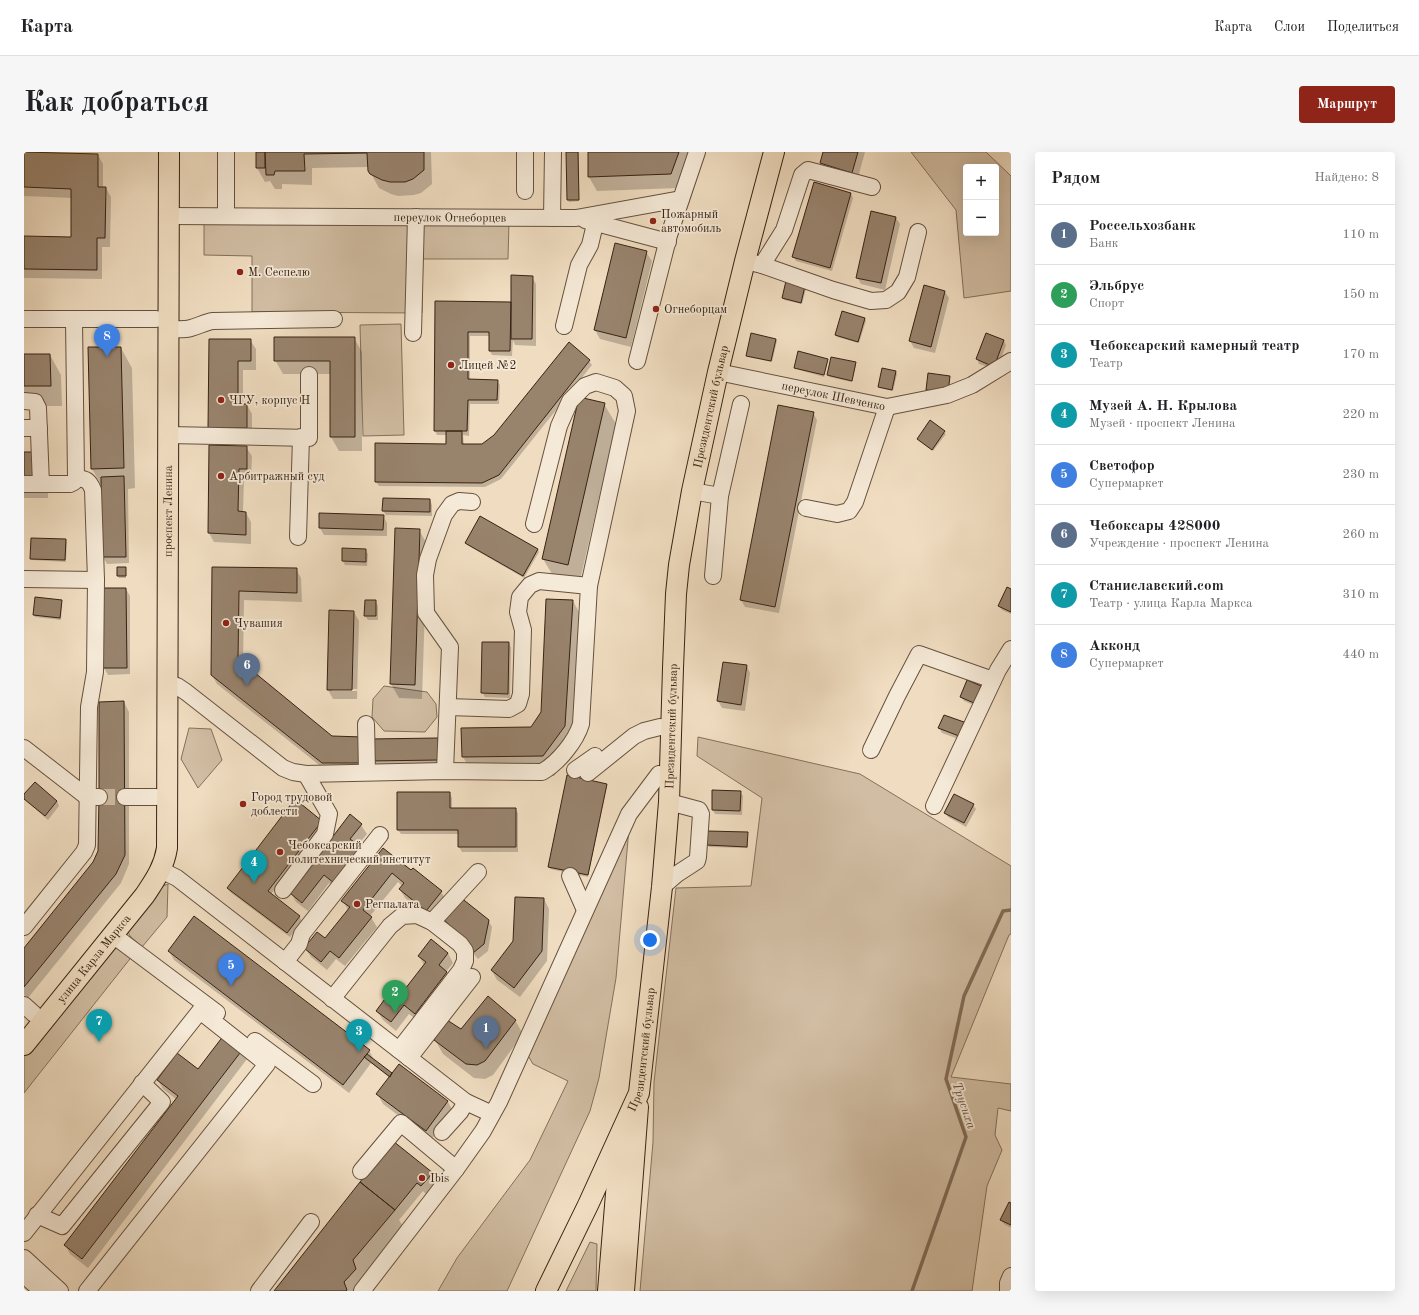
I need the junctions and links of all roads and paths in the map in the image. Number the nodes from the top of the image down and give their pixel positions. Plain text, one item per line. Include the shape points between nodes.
1 (158, 152) edge
2 (169, 152) edge
3 (226, 152) edge
4 (525, 152) edge
5 (553, 152) edge
6 (697, 152) edge
7 (761, 152) edge
8 (774, 152) edge
9 (872, 187) dead end
10 (525, 191) dead end
11 (681, 199) junction
12 (163, 215) junction
13 (226, 216) junction
14 (416, 217) junction
15 (552, 218) junction
16 (576, 218) junction
17 (595, 224) junction
18 (918, 232) dead end
19 (668, 242) junction
20 (754, 263) junction
21 (24, 319) edge
22 (74, 319) junction
23 (334, 319) dead end
24 (162, 324) junction
25 (564, 326) dead end
26 (413, 334) dead end
27 (636, 361) dead end
28 (1011, 362) edge
29 (718, 372) junction
30 (309, 375) dead end
31 (24, 401) edge
32 (741, 404) dead end
33 (887, 408) junction
34 (31, 428) edge
35 (162, 436) junction
36 (301, 437) junction
37 (76, 478) junction
38 (24, 484) edge
39 (41, 484) junction
40 (692, 492) junction
41 (720, 496) junction
42 (472, 502) dead end
43 (806, 508) dead end
44 (534, 524) dead end
45 (298, 537) dead end
46 (713, 576) dead end
47 (24, 579) edge
48 (96, 580) junction
49 (589, 586) junction
50 (1011, 649) edge
51 (993, 680) junction
52 (162, 682) junction
53 (448, 708) junction
54 (366, 724) dead end
55 (652, 729) junction
56 (24, 748) edge
57 (871, 750) dead end
58 (445, 771) junction
59 (368, 772) junction
60 (306, 774) junction
61 (659, 774) junction
62 (93, 797) junction
63 (125, 797) tunnel mouth
64 (156, 798) junction
65 (669, 802) junction
66 (934, 806) dead end
67 (380, 835) dead end
68 (155, 868) junction
69 (478, 872) dead end
70 (570, 876) dead end
71 (662, 887) junction
72 (283, 890) dead end
73 (585, 910) junction
74 (432, 922) junction
75 (24, 927) edge
76 (113, 935) junction
77 (285, 962) junction
78 (472, 977) dead end
79 (332, 999) junction
80 (27, 1015) edge
81 (24, 1045) edge
82 (404, 1054) junction
83 (142, 1083) junction
84 (313, 1084) dead end
85 (632, 1094) junction
86 (466, 1102) junction
87 (492, 1114) junction
88 (442, 1132) dead end
89 (621, 1132) junction
90 (456, 1169) junction
91 (361, 1171) dead end
92 (588, 1205) junction
93 (615, 1214) junction
94 (37, 1215) junction
95 (311, 1222) dead end
96 (574, 1222) junction
97 (24, 1233) edge
98 (621, 1235) junction
99 (24, 1258) edge
100 (24, 1274) edge
101 (42, 1291) edge
102 (60, 1291) edge
103 (86, 1291) edge
104 (259, 1291) edge
105 (362, 1291) edge
106 (535, 1291) edge
107 (546, 1291) edge
108 (608, 1291) edge
109 (624, 1291) edge

1 - 12 main road, проспект Ленина
2 - 12 main road, проспект Ленина
3 - 13 street
4 - 10 street
5 - 15 street
6 - 11 street
7 - 55 main road, Президентский бульвар via 702,387 670,541
8 - 20 main road, Президентский бульвар
9 - 20 street via 808,170 802,175 784,230
11 - 16 street, переулок Огнеборцев
11 - 19 street
12 - 13 street, переулок Огнеборцев
12 - 24 main road, проспект Ленина
13 - 14 street, переулок Огнеборцев
14 - 15 street, переулок Огнеборцев
14 - 26 street
15 - 16 street, переулок Огнеборцев
16 - 17 street
17 - 19 street
17 - 25 street via 590,245 579,265
18 - 20 street via 907,277 898,292 886,300 871,301
19 - 27 street
20 - 29 main road, Президентский бульвар
21 - 22 street
22 - 24 street
22 - 37 street
23 - 24 street via 213,321 188,329
24 - 35 main road, проспект Ленина
28 - 33 street, переулок Шевченко via 972,385 947,395
29 - 33 street, переулок Шевченко
29 - 40 main road, Президентский бульвар
30 - 36 street via 309,438
31 - 34 street via 35,402 38,408
32 - 41 street
33 - 43 street via 855,502 849,511 838,514
34 - 39 street
35 - 36 street
35 - 52 main road, проспект Ленина
36 - 45 street
37 - 39 street via 70,484
37 - 48 street via 86,479 93,490
38 - 39 street
40 - 41 street
40 - 65 main road, Президентский бульвар via 676,594
41 - 46 street
42 - 53 street via 459,501 452,504 444,515 425,575 426,613 450,647
44 - 49 street via 559,426 570,401 584,386 596,382 615,388 624,396 627,411
47 - 48 street
48 - 62 street via 95,672 89,707
49 - 53 street via 539,581 530,585 520,597 518,612 523,638 521,694 518,704 509,709
49 - 58 street via 581,724 578,734 552,766 542,772
50 - 51 street
51 - 57 street via 919,654
51 - 66 street
52 - 60 street via 177,686 186,692 283,768
52 - 64 main road, проспект Ленина
52 - 68 main road, проспект Ленина via 167,848 165,860
53 - 58 street
54 - 59 street
55 - 55 street via 633,729 587,772 635,745
55 - 61 main road, Президентский бульвар
56 - 62 street
58 - 59 street
59 - 60 street
60 - 72 street via 329,814 325,834
61 - 73 street via 629,814
61 - 85 main road, Президентский бульвар
62 - 75 street via 84,852
63 - 64 street
64 - 68 main road, проспект Ленина via 153,853
65 - 71 main road, Президентский бульвар
65 - 71 street via 699,810 701,814 698,857 697,861
67 - 77 street via 302,934 299,944
68 - 76 main road, улица Карла Маркса via 145,895
68 - 77 street via 177,878
68 - 80 main road, улица Карла Маркса via 141,878
69 - 74 street
70 - 73 street
71 - 85 main road, Президентский бульвар
73 - 87 street
74 - 79 street via 417,915 402,916 390,926
74 - 82 street via 460,944 465,951 465,961
76 - 81 main road, улица Карла Маркса
76 - 84 street
77 - 79 street
78 - 82 street
79 - 82 street
82 - 86 street
83 - 94 street
83 - 94 street via 162,1102 62,1226
83 - 103 street via 200,1011 267,1064
85 - 89 main road
85 - 96 main road, Президентский бульвар via 612,1127
85 - 98 main road
86 - 87 street
86 - 88 street
87 - 90 street
89 - 92 main road
89 - 93 main road
90 - 91 street via 401,1123
90 - 105 street
92 - 93 main road via 601,1205
92 - 96 main road via 580,1209
93 - 98 main road
94 - 97 street
95 - 104 street
96 - 98 main road via 594,1219
96 - 106 main road, Президентский бульвар
96 - 107 main road, Президентский бульвар
98 - 108 main road
98 - 109 main road
99 - 102 street
100 - 101 street

